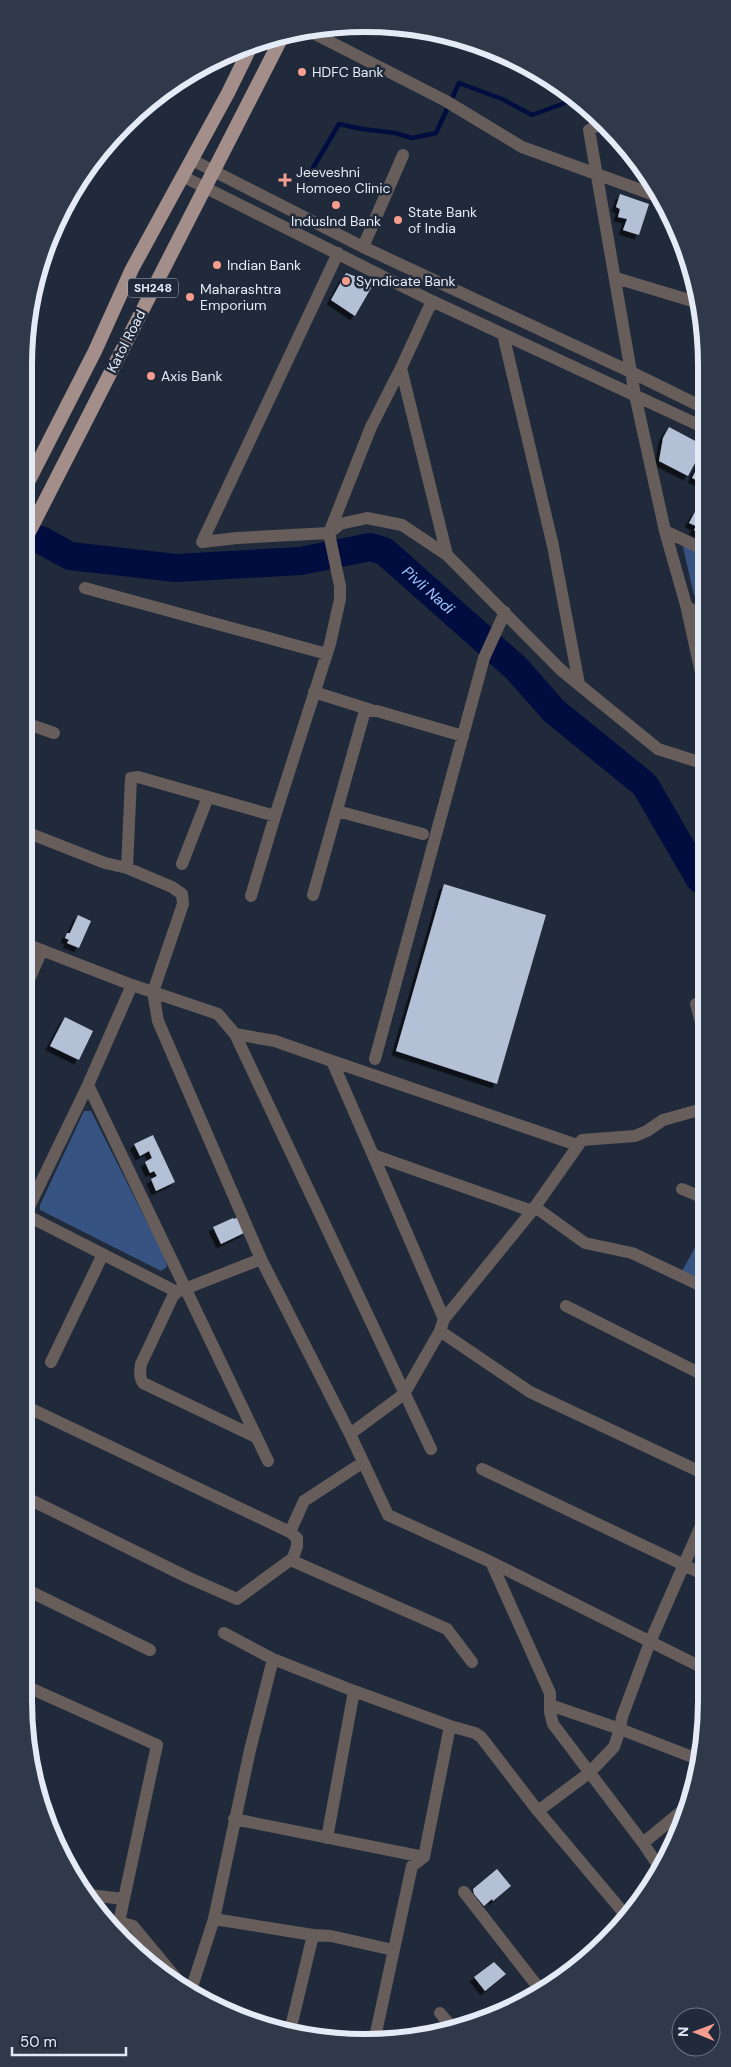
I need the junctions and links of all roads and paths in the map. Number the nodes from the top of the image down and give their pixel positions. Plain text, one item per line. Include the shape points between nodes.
1 (318, 36) edge
2 (279, 44) edge
3 (247, 54) edge
4 (597, 126) edge
5 (403, 155) dead end
6 (192, 160) junction
7 (213, 170) junction
8 (597, 175) junction
9 (182, 176) junction
10 (205, 187) junction
11 (651, 194) edge
12 (363, 247) junction
13 (338, 252) junction
14 (616, 278) junction
15 (432, 301) junction
16 (692, 302) edge
17 (503, 334) junction
18 (401, 368) junction
19 (631, 372) junction
20 (635, 396) junction
21 (698, 405) edge
22 (698, 425) edge
23 (32, 474) edge
24 (32, 524) edge
25 (664, 531) junction
26 (330, 539) junction
27 (698, 547) edge
28 (447, 555) junction
29 (85, 588) dead end
30 (686, 605) junction
31 (505, 612) junction
32 (698, 615) edge
33 (327, 654) junction
34 (698, 659) edge
35 (579, 684) junction
36 (314, 692) junction
37 (371, 710) junction
38 (32, 726) edge
39 (54, 734) dead end
40 (463, 736) junction
41 (698, 762) edge
42 (208, 796) junction
43 (337, 811) junction
44 (276, 816) junction
45 (32, 834) edge
46 (423, 834) dead end
47 (182, 864) dead end
48 (127, 868) junction
49 (313, 895) dead end
50 (251, 896) dead end
51 (32, 946) edge
52 (42, 950) junction
53 (32, 973) edge
54 (132, 985) junction
55 (153, 992) junction
56 (696, 1004) dead end
57 (698, 1011) edge
58 (235, 1034) junction
59 (375, 1059) dead end
60 (332, 1061) junction
61 (88, 1085) junction
62 (698, 1110) edge
63 (577, 1145) junction
64 (373, 1155) junction
65 (682, 1189) dead end
66 (698, 1196) edge
67 (32, 1202) edge
68 (534, 1209) junction
69 (32, 1218) edge
70 (102, 1254) junction
71 (261, 1260) junction
72 (698, 1284) edge
73 (181, 1290) junction
74 (566, 1306) dead end
75 (442, 1325) junction
76 (51, 1362) dead end
77 (698, 1373) edge
78 (404, 1394) junction
79 (32, 1409) edge
80 (350, 1434) junction
81 (256, 1437) junction
82 (432, 1449) dead end
83 (268, 1460) dead end
84 (362, 1463) junction
85 (482, 1469) dead end
86 (698, 1471) edge
87 (32, 1500) edge
88 (290, 1532) junction
89 (698, 1532) edge
90 (293, 1558) junction
91 (491, 1562) junction
92 (683, 1564) junction
93 (698, 1572) edge
94 (32, 1597) edge
95 (224, 1633) dead end
96 (650, 1642) junction
97 (150, 1650) dead end
98 (273, 1659) junction
99 (472, 1662) dead end
100 (698, 1666) edge
101 (32, 1689) edge
102 (354, 1691) junction
103 (550, 1705) junction
104 (450, 1726) junction
105 (620, 1729) junction
106 (694, 1758) edge
107 (589, 1773) junction
108 (538, 1812) junction
109 (679, 1813) edge
110 (234, 1819) junction
111 (327, 1838) junction
112 (643, 1843) junction
113 (424, 1857) junction
114 (657, 1863) edge
115 (464, 1892) dead end
116 (95, 1896) edge
117 (124, 1899) junction
118 (623, 1912) edge
119 (214, 1919) junction
120 (118, 1924) edge
121 (120, 1927) edge
122 (313, 1935) junction
123 (394, 1950) junction
124 (171, 1971) edge
125 (192, 1986) edge
126 (538, 1986) edge
127 (440, 2013) dead end
128 (449, 2024) edge
129 (291, 2026) edge
130 (376, 2034) edge

1 - 8 street via 450,103 522,147
2 - 7 main road, Katol Road / SH248
3 - 6 main road, Katol Road / SH248
4 - 8 street via 589,130
5 - 12 street
6 - 7 street
6 - 9 main road, Katol Road / SH248
7 - 10 main road, Katol Road / SH248
7 - 12 street
8 - 11 street
8 - 14 street
9 - 10 street
9 - 23 main road, Katol Road / SH248 via 132,269 95,351
10 - 13 street
10 - 24 main road, Katol Road / SH248
12 - 19 street
13 - 15 street
13 - 26 street via 202,542 237,538
14 - 16 street
14 - 19 street
15 - 17 street
15 - 18 street
17 - 20 street
17 - 35 street via 554,546
18 - 26 street via 371,427
18 - 28 street
19 - 20 street
19 - 21 street
20 - 22 street
20 - 25 street
25 - 27 street
25 - 30 street
26 - 28 street via 340,524 367,518 402,525
26 - 33 street via 340,599
28 - 31 street
29 - 33 street
30 - 32 street
30 - 34 street
31 - 35 street via 561,670
31 - 40 street via 484,658
33 - 36 street
35 - 41 street via 658,749
36 - 37 street
36 - 44 street
37 - 40 street
37 - 43 street via 364,714
38 - 39 street
40 - 59 street
42 - 44 street
42 - 47 street
42 - 48 street via 138,777 131,778
43 - 46 street
43 - 49 street
44 - 50 street
45 - 48 street via 105,863
48 - 55 street via 182,894 183,904
51 - 52 street
52 - 53 street
52 - 54 street
54 - 55 street
54 - 61 street
55 - 58 street via 218,1014
55 - 71 street via 158,1021
56 - 57 street
58 - 60 street via 275,1041
58 - 78 street
60 - 63 street
60 - 64 street
61 - 67 street
61 - 73 street
62 - 63 street via 663,1120 641,1134 588,1138
63 - 68 street
64 - 68 street
64 - 75 street
65 - 66 street
68 - 72 street via 585,1243 632,1253
68 - 75 street
69 - 70 street
70 - 73 street
70 - 76 street
71 - 73 street
71 - 80 street
73 - 81 street
73 - 81 street via 173,1296 141,1364 140,1378 143,1383
74 - 77 street
75 - 78 street
75 - 86 street via 530,1392
78 - 80 street
78 - 82 street
79 - 88 street
80 - 84 street
81 - 83 street
84 - 88 street via 304,1501
84 - 91 street via 388,1515
85 - 92 street
87 - 90 street via 187,1578 237,1599
88 - 90 street via 298,1538
89 - 92 street
90 - 99 street via 298,1564 447,1629
91 - 96 street
91 - 103 street via 550,1693
92 - 93 street
92 - 96 street
94 - 97 street
95 - 98 street
96 - 100 street
96 - 105 street
98 - 102 street
98 - 110 street
101 - 117 street via 156,1745
102 - 104 street
102 - 111 street
103 - 105 street
103 - 107 street via 553,1724
104 - 108 street via 481,1737
104 - 113 street
105 - 106 street
105 - 107 street via 614,1748
107 - 108 street
107 - 112 street
108 - 118 street
109 - 112 street
110 - 111 street
110 - 119 street
111 - 113 street
112 - 114 street
113 - 123 street via 412,1866
115 - 126 street
116 - 117 street
117 - 120 street
119 - 122 street
119 - 125 street
121 - 124 street via 133,1926
122 - 123 street
122 - 129 street
123 - 130 street
127 - 128 street

